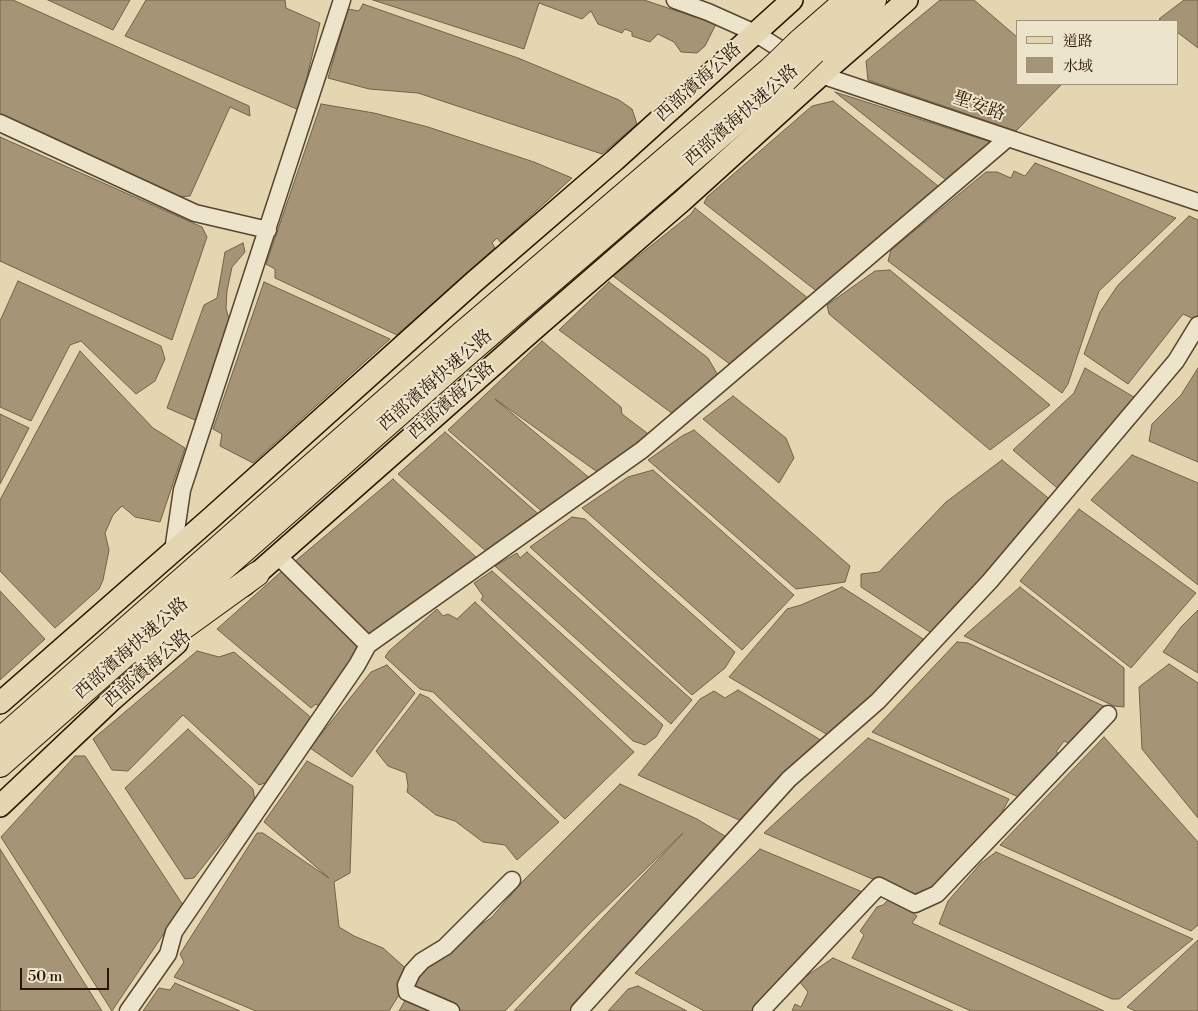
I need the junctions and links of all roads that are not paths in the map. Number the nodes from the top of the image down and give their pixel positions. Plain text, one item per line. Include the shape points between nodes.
1 (342, 0) edge
2 (675, 0) edge
3 (792, 0) edge
4 (847, 0) edge
5 (874, 0) edge
6 (907, 0) edge
7 (754, 33) junction
8 (807, 46) junction
9 (779, 74) junction
10 (821, 75) junction
11 (0, 123) edge
12 (1008, 138) junction
13 (1198, 202) edge
14 (268, 230) junction
15 (1198, 325) edge
16 (173, 551) junction
17 (277, 555) junction
18 (257, 574) junction
19 (368, 645) junction
20 (0, 704) edge
21 (1108, 714) dead end
22 (0, 740) edge
23 (0, 765) edge
24 (0, 776) edge
25 (0, 806) edge
26 (512, 880) dead end
27 (128, 1011) edge
28 (450, 1011) edge
29 (579, 1011) edge
30 (761, 1011) edge

1 - 14 street
2 - 7 street, 聖安路
3 - 7 main road, 西部濱海公路
4 - 8 highway, 西部濱海快速公路
5 - 8 highway, 西部濱海快速公路
6 - 10 main road, 西部濱海公路
7 - 10 street, 聖安路
7 - 16 main road, 西部濱海公路
8 - 9 highway, 西部濱海快速公路, bridge
9 - 22 highway, 西部濱海快速公路 via 442,351
9 - 23 highway, 西部濱海快速公路
10 - 12 street, 聖安路
10 - 17 main road, 西部濱海公路 via 682,201
11 - 14 street via 195,214
12 - 13 street, 聖安路
12 - 19 street via 642,450
14 - 16 street via 182,490
15 - 29 street via 1176,361 990,581 878,701 789,779
16 - 20 main road, 西部濱海公路
17 - 18 main road, 西部濱海公路
17 - 19 street
18 - 24 highway via 141,658 40,746
18 - 25 main road, 西部濱海公路 via 113,699
19 - 27 street via 174,932 168,954
21 - 30 street via 937,894 915,904 879,886
26 - 28 street via 445,947 422,961 412,972 406,992

